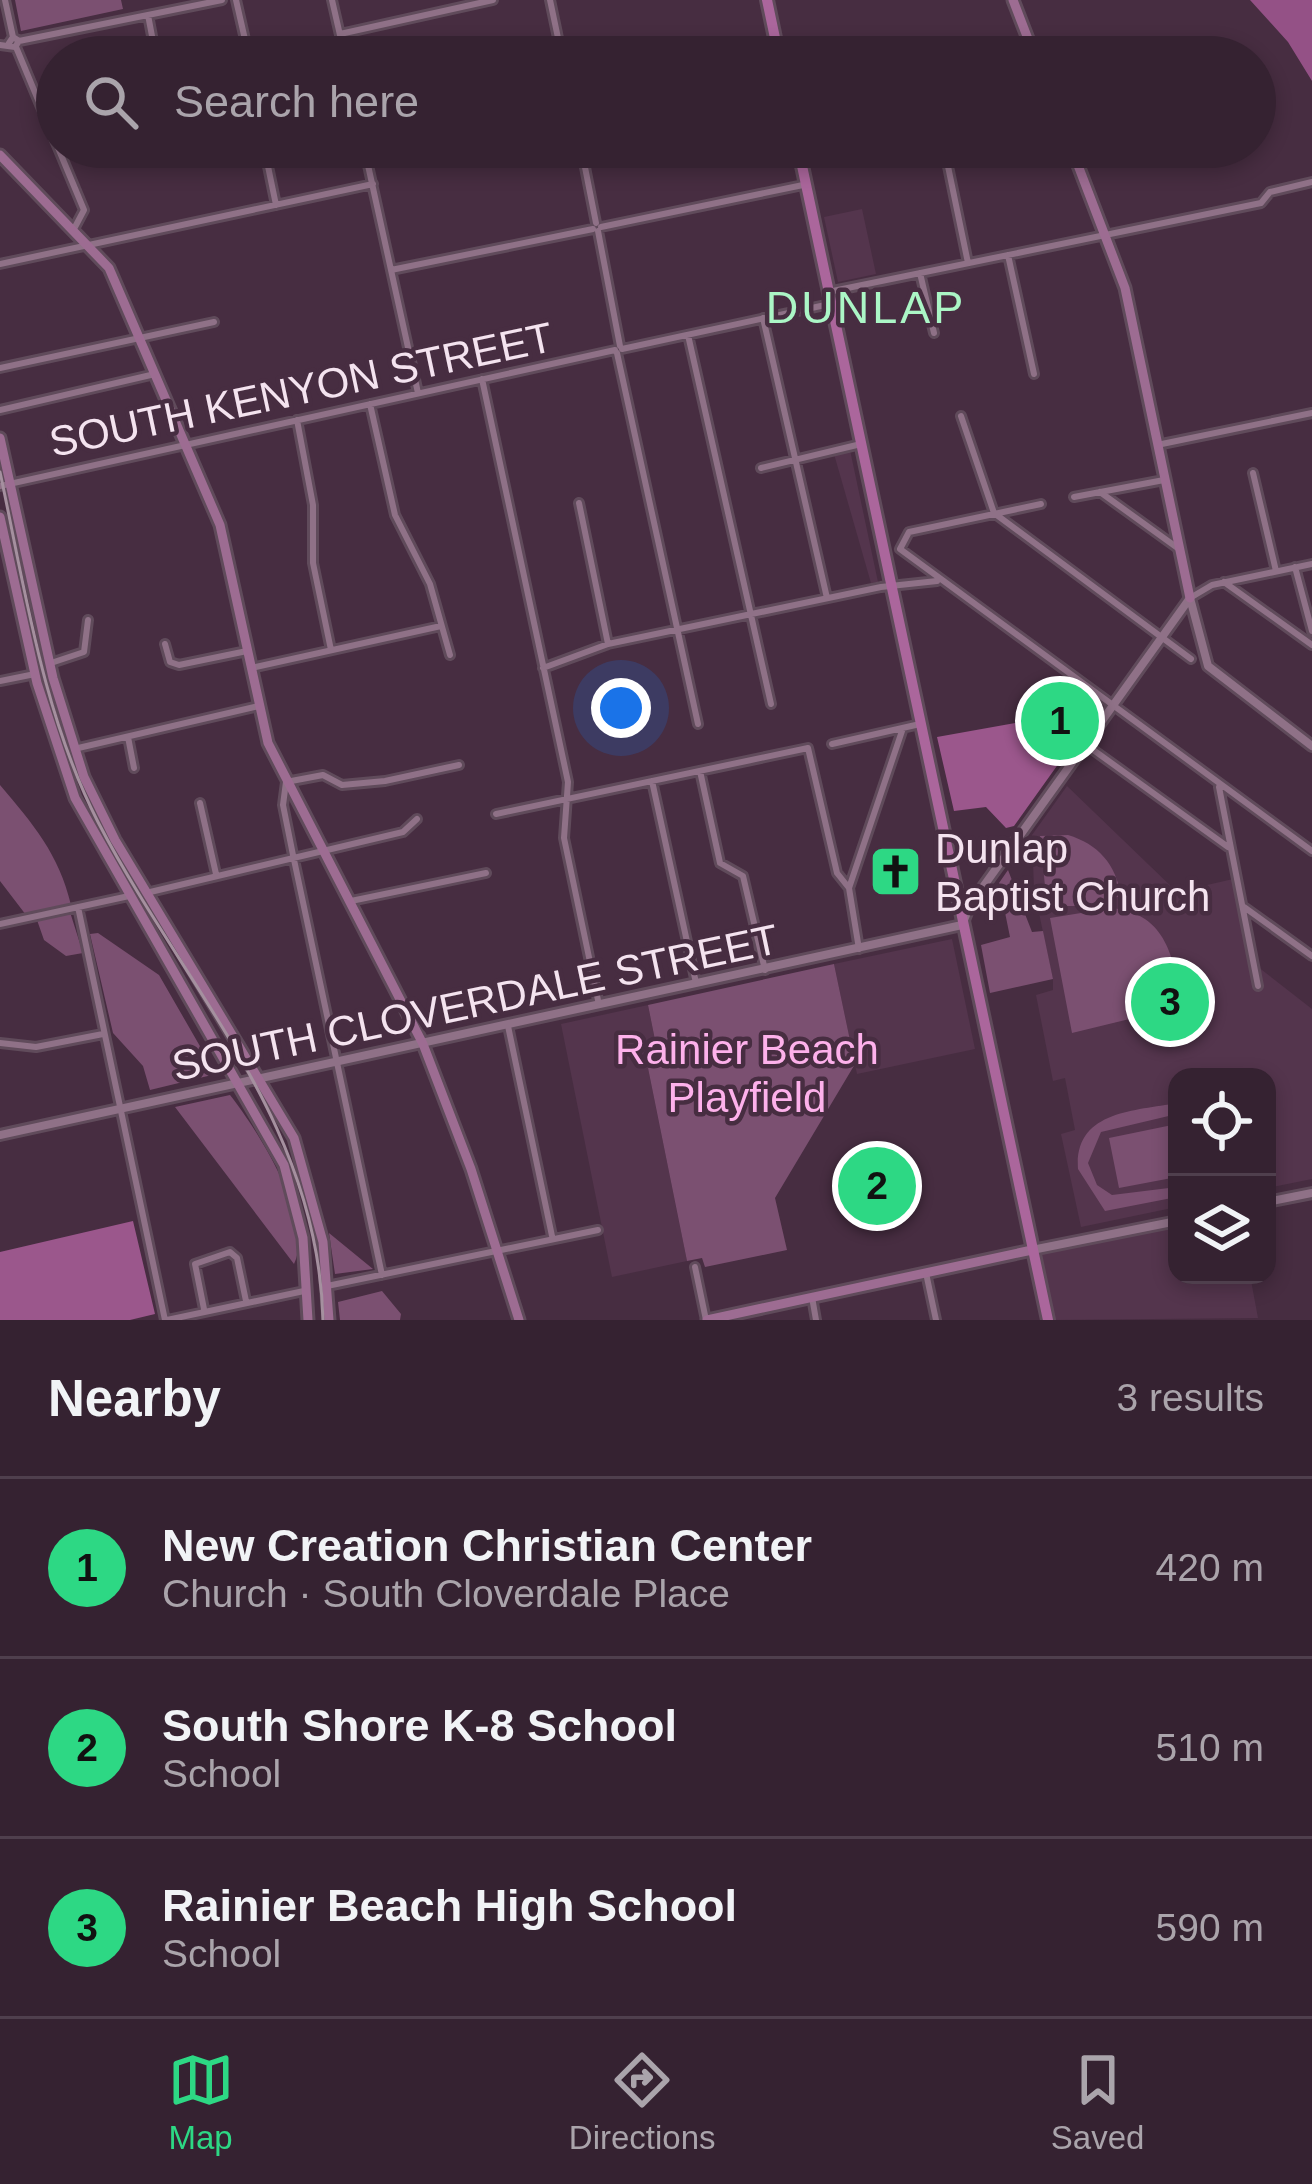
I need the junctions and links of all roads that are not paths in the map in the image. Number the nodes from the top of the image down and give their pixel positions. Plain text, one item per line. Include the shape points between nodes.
1 (4, 0) edge
2 (222, 0) edge
3 (236, 0) edge
4 (332, 0) edge
5 (493, 0) edge
6 (550, 0) edge
7 (767, 0) edge
8 (1013, 0) edge
9 (148, 15) junction
10 (340, 34) joint
11 (45, 36) edge
12 (152, 36) edge
13 (244, 36) edge
14 (558, 36) edge
15 (775, 36) edge
16 (1027, 36) edge
17 (11, 43) edge
18 (36, 101) edge
19 (0, 155) edge
20 (65, 168) edge
21 (269, 168) edge
22 (369, 168) edge
23 (585, 168) edge
24 (803, 168) edge
25 (948, 168) edge
26 (1079, 168) edge
27 (1312, 182) edge
28 (373, 184) junction
29 (806, 184) junction
30 (276, 205) junction
31 (74, 227) junction
32 (597, 228) junction
33 (1106, 235) junction
34 (92, 245) junction
35 (1008, 255) junction
36 (968, 263) junction
37 (0, 264) edge
38 (391, 270) junction
39 (920, 273) junction
40 (829, 298) junction
41 (763, 318) junction
42 (214, 322) dead end
43 (934, 333) dead end
44 (688, 335) junction
45 (139, 338) junction
46 (619, 349) junction
47 (0, 368) edge
48 (155, 374) junction
49 (1034, 374) dead end
50 (482, 380) junction
51 (418, 393) junction
52 (370, 404) junction
53 (0, 410) edge
54 (1312, 413) edge
55 (962, 416) dead end
56 (297, 420) junction
57 (0, 439) edge
58 (861, 444) junction
59 (186, 445) junction
60 (1157, 445) junction
61 (796, 460) junction
62 (761, 468) dead end
63 (1252, 473) dead end
64 (1164, 480) junction
65 (5, 485) edge
66 (1100, 492) junction
67 (1074, 497) dead end
68 (579, 503) dead end
69 (1041, 504) dead end
70 (994, 513) junction
71 (0, 517) edge
72 (1179, 549) junction
73 (1312, 564) edge
74 (1295, 567) junction
75 (1276, 572) junction
76 (938, 580) junction
77 (1224, 582) junction
78 (891, 587) junction
79 (827, 598) junction
80 (1190, 598) junction
81 (752, 615) junction
82 (88, 620) dead end
83 (441, 626) junction
84 (677, 632) junction
85 (1312, 632) edge
86 (1163, 638) junction
87 (165, 644) dead end
88 (608, 644) junction
89 (1312, 645) edge
90 (331, 650) junction
91 (247, 651) junction
92 (450, 655) dead end
93 (1191, 659) dead end
94 (50, 664) junction
95 (251, 668) junction
96 (543, 668) junction
97 (35, 674) junction
98 (0, 681) edge
99 (771, 704) dead end
100 (260, 706) junction
101 (1112, 708) junction
102 (698, 724) dead end
103 (920, 724) junction
104 (903, 728) junction
105 (128, 737) junction
106 (832, 744) dead end
107 (1085, 744) junction
108 (1312, 746) edge
109 (74, 749) junction
110 (459, 765) dead end
111 (134, 768) dead end
112 (700, 771) junction
113 (652, 781) junction
114 (286, 782) junction
115 (1218, 784) junction
116 (568, 799) junction
117 (200, 802) dead end
118 (496, 814) dead end
119 (417, 819) dead end
120 (322, 849) junction
121 (1232, 849) junction
122 (1312, 851) edge
123 (293, 855) junction
124 (485, 873) dead end
125 (216, 874) junction
126 (849, 888) junction
127 (146, 892) junction
128 (129, 896) junction
129 (350, 901) junction
130 (1244, 907) junction
131 (77, 908) junction
132 (0, 924) edge
133 (962, 925) junction
134 (859, 949) junction
135 (1312, 956) edge
136 (765, 970) junction
137 (696, 985) junction
138 (1258, 986) dead end
139 (599, 1007) junction
140 (508, 1026) junction
141 (104, 1034) junction
142 (0, 1042) edge
143 (423, 1044) junction
144 (336, 1062) junction
145 (260, 1078) junction
146 (238, 1083) junction
147 (121, 1109) junction
148 (0, 1135) edge
149 (1312, 1193) edge
150 (1276, 1200) edge
151 (1168, 1223) edge
152 (598, 1230) dead end
153 (553, 1236) junction
154 (1032, 1250) junction
155 (496, 1252) junction
156 (694, 1267) dead end
157 (926, 1273) junction
158 (382, 1275) junction
159 (327, 1286) junction
160 (308, 1291) junction
161 (812, 1297) junction
162 (246, 1301) junction
163 (204, 1309) junction
164 (170, 1319) edge
165 (308, 1320) edge
166 (329, 1320) edge
167 (519, 1320) edge
168 (706, 1320) edge
169 (816, 1320) edge
170 (935, 1320) edge
171 (1048, 1320) edge

1 - 17 street
2 - 9 street
3 - 13 street
4 - 10 street
5 - 10 street
6 - 14 street
7 - 15 main road
8 - 16 main road
9 - 11 street
9 - 12 street
17 - 18 street
19 - 31 main road
20 - 31 street via 83,210
21 - 30 street
22 - 28 street
23 - 32 street
24 - 29 main road
25 - 36 street
26 - 33 main road
27 - 33 street, SOUTH KENYON STREET via 1270,191 1262,203
28 - 30 street
28 - 38 street
29 - 32 street
29 - 40 main road
30 - 34 street
31 - 34 main road
32 - 38 street
32 - 46 street
33 - 35 street, SOUTH KENYON STREET
33 - 60 main road
34 - 37 street
34 - 45 main road
35 - 36 street, SOUTH KENYON STREET
35 - 49 street
36 - 39 street, SOUTH KENYON STREET
38 - 51 street
39 - 40 street, SOUTH KENYON STREET
39 - 43 street
40 - 41 street, SOUTH KENYON STREET
40 - 58 main road
41 - 44 street, SOUTH KENYON STREET
41 - 61 street
42 - 45 street
44 - 46 street, SOUTH KENYON STREET
44 - 81 street
45 - 47 street
45 - 48 main road
46 - 50 street, SOUTH KENYON STREET
46 - 84 street
48 - 53 street
48 - 59 main road
50 - 51 street, SOUTH KENYON STREET
50 - 96 street
51 - 52 street, SOUTH KENYON STREET
52 - 56 street, SOUTH KENYON STREET
52 - 83 street via 395,515
54 - 60 street
55 - 70 street
56 - 59 street, SOUTH KENYON STREET
56 - 90 street
57 - 65 main road
58 - 61 street
58 - 78 main road
59 - 65 street, SOUTH KENYON STREET
59 - 91 main road via 220,525
60 - 64 main road
61 - 62 street
61 - 79 street
63 - 75 street
64 - 66 street
64 - 72 main road
65 - 94 main road
66 - 67 street
66 - 72 street
68 - 88 street
69 - 70 street
70 - 76 street via 909,532 900,549
70 - 86 street
71 - 97 main road
72 - 80 main road
73 - 74 street
74 - 75 street
74 - 85 street
75 - 77 street
76 - 78 street
76 - 101 street
77 - 80 street
77 - 89 street
78 - 79 street
78 - 103 main road
79 - 81 street
80 - 86 street
80 - 108 street via 1208,666
81 - 84 street
81 - 99 street
82 - 94 street via 84,652
83 - 90 street
83 - 92 street
84 - 88 street
84 - 102 street
86 - 93 street
86 - 101 street
87 - 91 street via 178,665
88 - 96 street
90 - 95 street
91 - 95 main road
94 - 109 main road
95 - 100 main road
96 - 116 street
97 - 98 street
97 - 128 main road via 75,798
100 - 105 street
100 - 114 main road
101 - 107 street
101 - 115 street
103 - 104 street
103 - 133 main road
104 - 106 street
104 - 126 street
105 - 109 street
105 - 111 street
107 - 121 street
107 - 133 street
109 - 127 main road
110 - 114 street via 342,785 323,775
112 - 113 street
112 - 126 street via 808,748 836,873
112 - 136 street via 720,862 743,876
113 - 116 street
113 - 137 street
114 - 120 main road
114 - 123 street
115 - 121 street
115 - 122 street
116 - 118 street
116 - 139 street via 564,838
117 - 125 street
119 - 120 street via 403,832
120 - 123 street
120 - 129 main road
121 - 130 street
123 - 125 street
123 - 144 street
124 - 129 street
125 - 127 street
126 - 134 street
127 - 145 main road
128 - 131 street
128 - 146 main road
129 - 143 main road
130 - 135 street
130 - 138 street
131 - 132 street
131 - 141 street
133 - 134 street, SOUTH CLOVERDALE STREET
133 - 154 main road
134 - 136 street, SOUTH CLOVERDALE STREET
136 - 137 street, SOUTH CLOVERDALE STREET
137 - 139 street, SOUTH CLOVERDALE STREET
139 - 140 street, SOUTH CLOVERDALE STREET
140 - 143 street, SOUTH CLOVERDALE STREET
140 - 153 street
141 - 142 street via 36,1047
141 - 147 street
143 - 144 street, SOUTH CLOVERDALE STREET
143 - 155 main road
144 - 145 street, SOUTH CLOVERDALE STREET
144 - 158 street
145 - 146 street, SOUTH CLOVERDALE STREET
145 - 159 main road via 308,1176
146 - 147 street, SOUTH CLOVERDALE STREET
146 - 160 main road via 290,1184
147 - 148 street, SOUTH CLOVERDALE STREET
147 - 164 street
149 - 150 street
151 - 154 street
152 - 153 street
153 - 155 street
154 - 157 main road
154 - 171 main road
155 - 158 street
155 - 167 main road
156 - 168 street
157 - 161 main road
157 - 170 street
158 - 159 street
159 - 166 main road
160 - 162 street
160 - 165 main road
161 - 168 main road
161 - 169 street
162 - 163 street
162 - 163 street via 230,1252 195,1264
163 - 164 street

